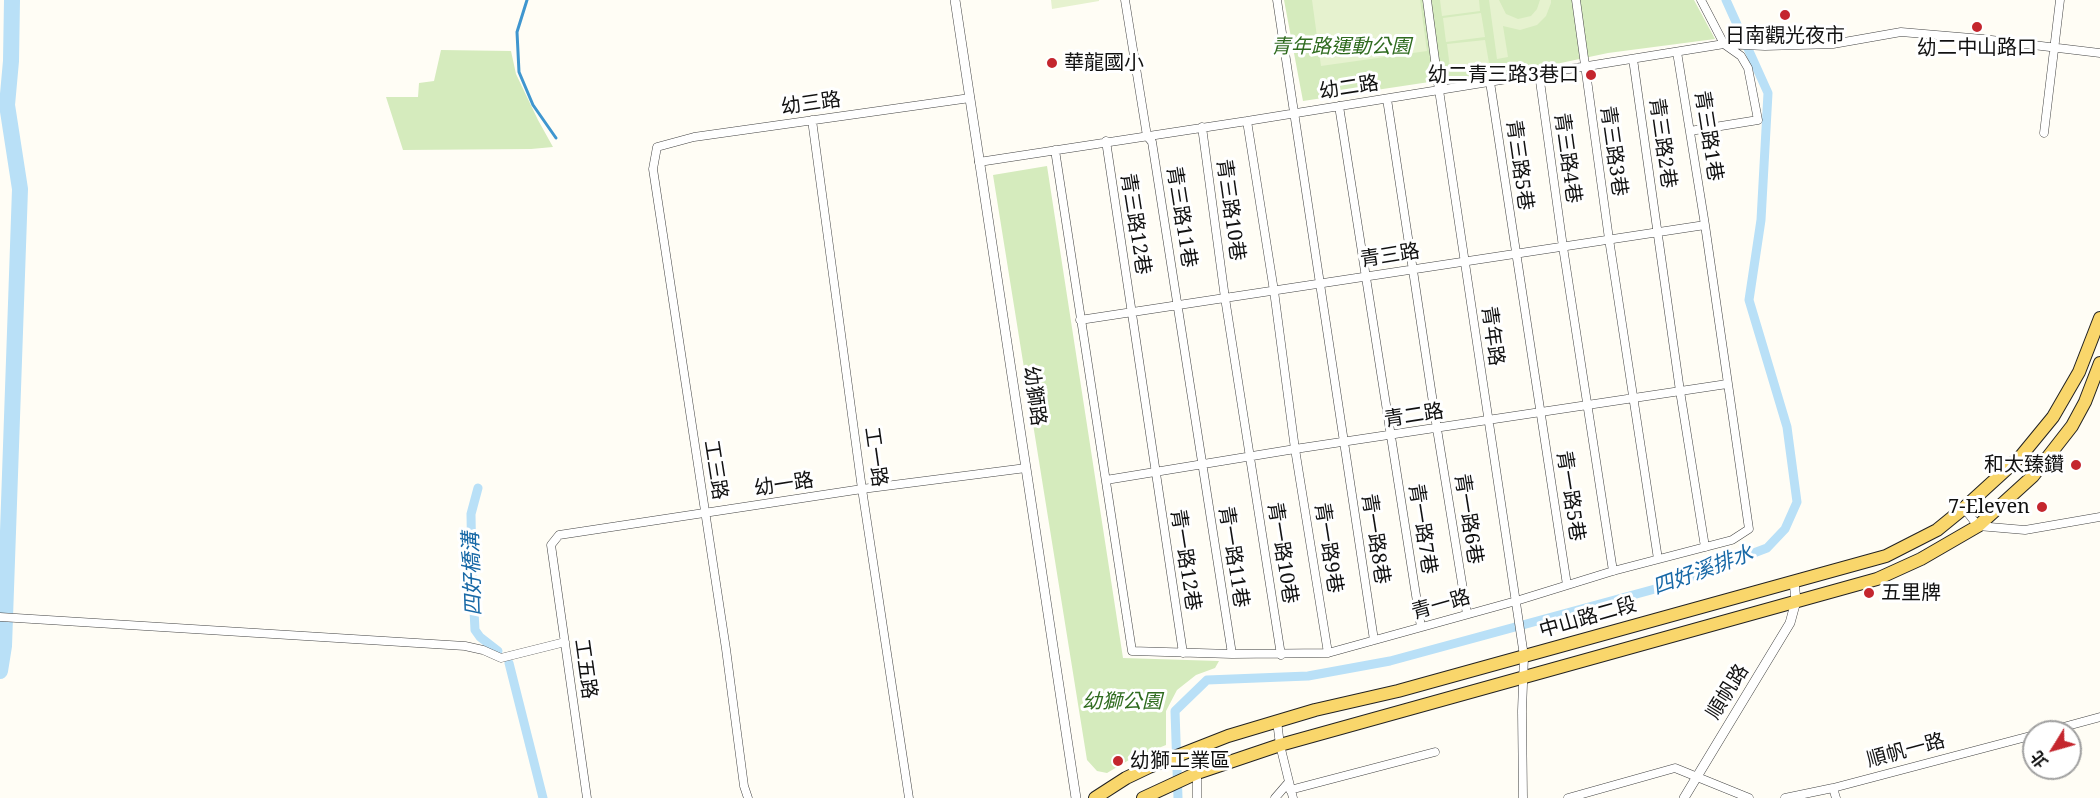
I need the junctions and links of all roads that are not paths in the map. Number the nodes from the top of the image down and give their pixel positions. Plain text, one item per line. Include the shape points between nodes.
1 (956, 0) edge
2 (1125, 0) edge
3 (1277, 0) edge
4 (1427, 0) edge
5 (1576, 0) edge
6 (1701, 0) edge
7 (2060, 0) edge
8 (1724, 44) junction
9 (2055, 47) junction
10 (1677, 52) junction
11 (2100, 53) edge
12 (1633, 59) junction
13 (1585, 67) junction
14 (1539, 74) junction
15 (1490, 82) junction
16 (1439, 90) junction
17 (970, 98) junction
18 (1387, 99) junction
19 (1339, 106) junction
20 (1295, 113) junction
21 (812, 120) junction
22 (1247, 121) junction
23 (1202, 127) junction
24 (1690, 131) junction
25 (2044, 133) dead end
26 (1147, 136) junction
27 (1106, 141) junction
28 (657, 147) joint
29 (1055, 150) junction
30 (979, 162) junction
31 (1705, 225) junction
32 (1658, 232) junction
33 (1609, 239) junction
34 (1563, 247) junction
35 (1515, 254) junction
36 (1465, 260) junction
37 (1414, 269) junction
38 (1366, 276) junction
39 (1320, 284) junction
40 (1274, 291) junction
41 (1226, 298) junction
42 (1179, 305) junction
43 (1132, 312) junction
44 (2100, 318) edge
45 (1080, 320) junction
46 (2100, 363) edge
47 (1727, 384) junction
48 (1680, 391) junction
49 (1634, 398) junction
50 (1587, 406) junction
51 (1540, 413) junction
52 (1488, 420) junction
53 (1437, 429) junction
54 (1391, 436) junction
55 (1343, 443) junction
56 (1295, 449) junction
57 (1250, 457) junction
58 (1202, 465) junction
59 (1026, 468) junction
60 (1155, 472) junction
61 (1106, 480) junction
62 (862, 489) junction
63 (1964, 508) junction
64 (705, 513) junction
65 (2100, 517) edge
66 (1978, 526) junction
67 (1749, 529) joint
68 (551, 545) joint
69 (1705, 546) junction
70 (1658, 559) junction
71 (1613, 571) junction
72 (1794, 581) junction
73 (1567, 585) junction
74 (1796, 601) junction
75 (1516, 602) junction
76 (1467, 614) junction
77 (0, 617) edge
78 (1421, 627) junction
79 (1374, 640) junction
80 (565, 642) junction
81 (1183, 653) junction
82 (1328, 653) junction
83 (1232, 654) junction
84 (1281, 655) junction
85 (1524, 656) junction
86 (1523, 676) junction
87 (2100, 717) edge
88 (1277, 721) junction
89 (2082, 722) edge
90 (2022, 738) edge
91 (1280, 744) junction
92 (1435, 752) dead end
93 (1197, 773) junction
94 (1697, 776) junction
95 (1833, 788) junction
96 (1291, 790) edge
97 (587, 798) edge
98 (748, 798) edge
99 (909, 798) edge
100 (1076, 798) edge
101 (1095, 798) edge
102 (1143, 798) edge
103 (1197, 798) edge
104 (1275, 798) edge
105 (1523, 798) edge
106 (1568, 798) edge
107 (1684, 798) edge
108 (1749, 798) edge
109 (1785, 798) edge
110 (1836, 798) edge

1 - 17 street, 幼獅路
2 - 26 street, 青三路11巷
3 - 20 street, 青一路8巷
4 - 16 street, 青年路
5 - 13 street, 青三路3巷
6 - 8 street
7 - 9 street
8 - 9 street, 幼二路 via 1833,44 1901,32
8 - 10 street, 幼二路
8 - 24 street via 1741,56 1748,68 1758,120
9 - 11 street, 幼二路
9 - 25 street
10 - 12 street, 幼二路
10 - 24 street, 青三路1巷
12 - 13 street, 幼二路
12 - 32 street, 青三路2巷
13 - 14 street, 幼二路
13 - 33 street, 青三路3巷
14 - 15 street, 幼二路
14 - 34 street, 青三路4巷
15 - 16 street, 幼二路
15 - 35 street, 青三路5巷
16 - 18 street, 幼二路
16 - 36 street, 青年路
17 - 21 street, 幼三路
17 - 30 street, 幼獅路
18 - 19 street, 幼二路
18 - 37 street, 青一路6巷
19 - 20 street, 幼二路
19 - 38 street, 青一路7巷
20 - 22 street, 幼二路
20 - 39 street, 青一路8巷
21 - 28 street, 幼三路 via 694,136
21 - 62 street, 工一路
22 - 23 street, 幼二路
22 - 40 street, 青一路9巷
23 - 26 street, 幼二路
23 - 41 street, 青三路10巷
24 - 31 street, 青三路1巷
26 - 27 street, 幼二路
26 - 42 street, 青三路11巷 via 1152,142
27 - 29 street, 幼二路
27 - 43 street, 青三路12巷
28 - 64 street, 工三路 via 653,169
29 - 30 street, 幼二路
29 - 45 street
30 - 59 street, 幼獅路
31 - 32 street, 青三路
31 - 47 street, 青三路1巷
32 - 33 street, 青三路
32 - 48 street, 青三路2巷
33 - 34 street, 青三路
33 - 49 street, 青三路3巷
34 - 35 street, 青三路
34 - 50 street, 青三路4巷
35 - 36 street, 青三路
35 - 51 street, 青三路5巷
36 - 37 street, 青三路
36 - 52 street, 青年路
37 - 38 street, 青三路
37 - 53 street, 青一路6巷
38 - 39 street, 青三路
38 - 54 street, 青一路7巷
39 - 40 street, 青三路
39 - 55 street, 青一路8巷
40 - 41 street, 青三路
40 - 56 street, 青一路9巷
41 - 42 street, 青三路
41 - 57 street, 青三路10巷
42 - 43 street, 青三路
42 - 58 street, 青三路11巷
43 - 45 street, 青三路
43 - 60 street, 青三路12巷
44 - 63 main road, 中山路二段 via 2079,372 2053,417 2020,456
45 - 61 street
46 - 66 main road, 中山路二段 via 2072,426 2033,476
47 - 48 street, 青二路
47 - 67 street, 青三路1巷
48 - 49 street, 青二路
48 - 69 street, 青三路2巷
49 - 50 street, 青二路
49 - 70 street, 青三路3巷
50 - 51 street, 青二路
50 - 71 street, 青三路4巷
51 - 52 street, 青二路
51 - 73 street, 青一路5巷
52 - 53 street, 青二路
52 - 75 street, 青年路
53 - 54 street, 青二路
53 - 76 street, 青一路6巷
54 - 55 street, 青二路
54 - 78 street, 青一路7巷
55 - 56 street, 青二路
55 - 79 street, 青一路8巷
56 - 57 street, 青二路
56 - 82 street, 青一路9巷
57 - 58 street, 青二路
57 - 84 street, 青一路10巷
58 - 60 street, 青二路
58 - 83 street, 青一路11巷
59 - 62 street, 幼一路
59 - 100 street, 幼獅路
60 - 61 street, 青二路
60 - 81 street, 青一路12巷
61 - 81 street, 青一路 via 1132,651
62 - 64 street, 幼一路
62 - 99 street, 工一路
63 - 66 street
63 - 72 main road, 中山路二段 via 1937,530 1886,556
64 - 68 street, 幼一路 via 559,535
64 - 98 street, 工三路
65 - 66 street via 2025,530
66 - 74 main road, 中山路二段 via 1878,579
67 - 69 street, 青一路 via 1732,540
68 - 80 street, 工五路
69 - 70 street, 青一路
70 - 71 street, 青一路
71 - 73 street, 青一路
72 - 74 street
72 - 85 main road, 中山路二段
73 - 75 street, 青一路
74 - 86 main road, 中山路二段
74 - 94 street, 順帆路 via 1790,623
75 - 76 street, 青一路
75 - 85 street, 青年路
76 - 78 street, 青一路
77 - 80 street via 465,646 501,658
78 - 79 street, 青一路
79 - 82 street, 青一路
80 - 97 street, 工五路
81 - 83 street, 青一路
82 - 84 street, 青一路
83 - 84 street, 青一路
85 - 86 street, 青年路
85 - 88 main road, 中山路二段
86 - 91 main road, 中山路二段
86 - 105 street, 青年路
87 - 89 street
88 - 91 street
88 - 101 main road, 中山路二段 via 1149,767
90 - 95 street, 順帆一路
91 - 93 main road, 中山路二段
91 - 96 street
92 - 96 street
93 - 102 main road, 中山路二段
93 - 103 street
94 - 106 street via 1675,768
94 - 107 street, 順帆路
94 - 108 street
95 - 109 street, 順帆一路
95 - 110 street
96 - 104 street

